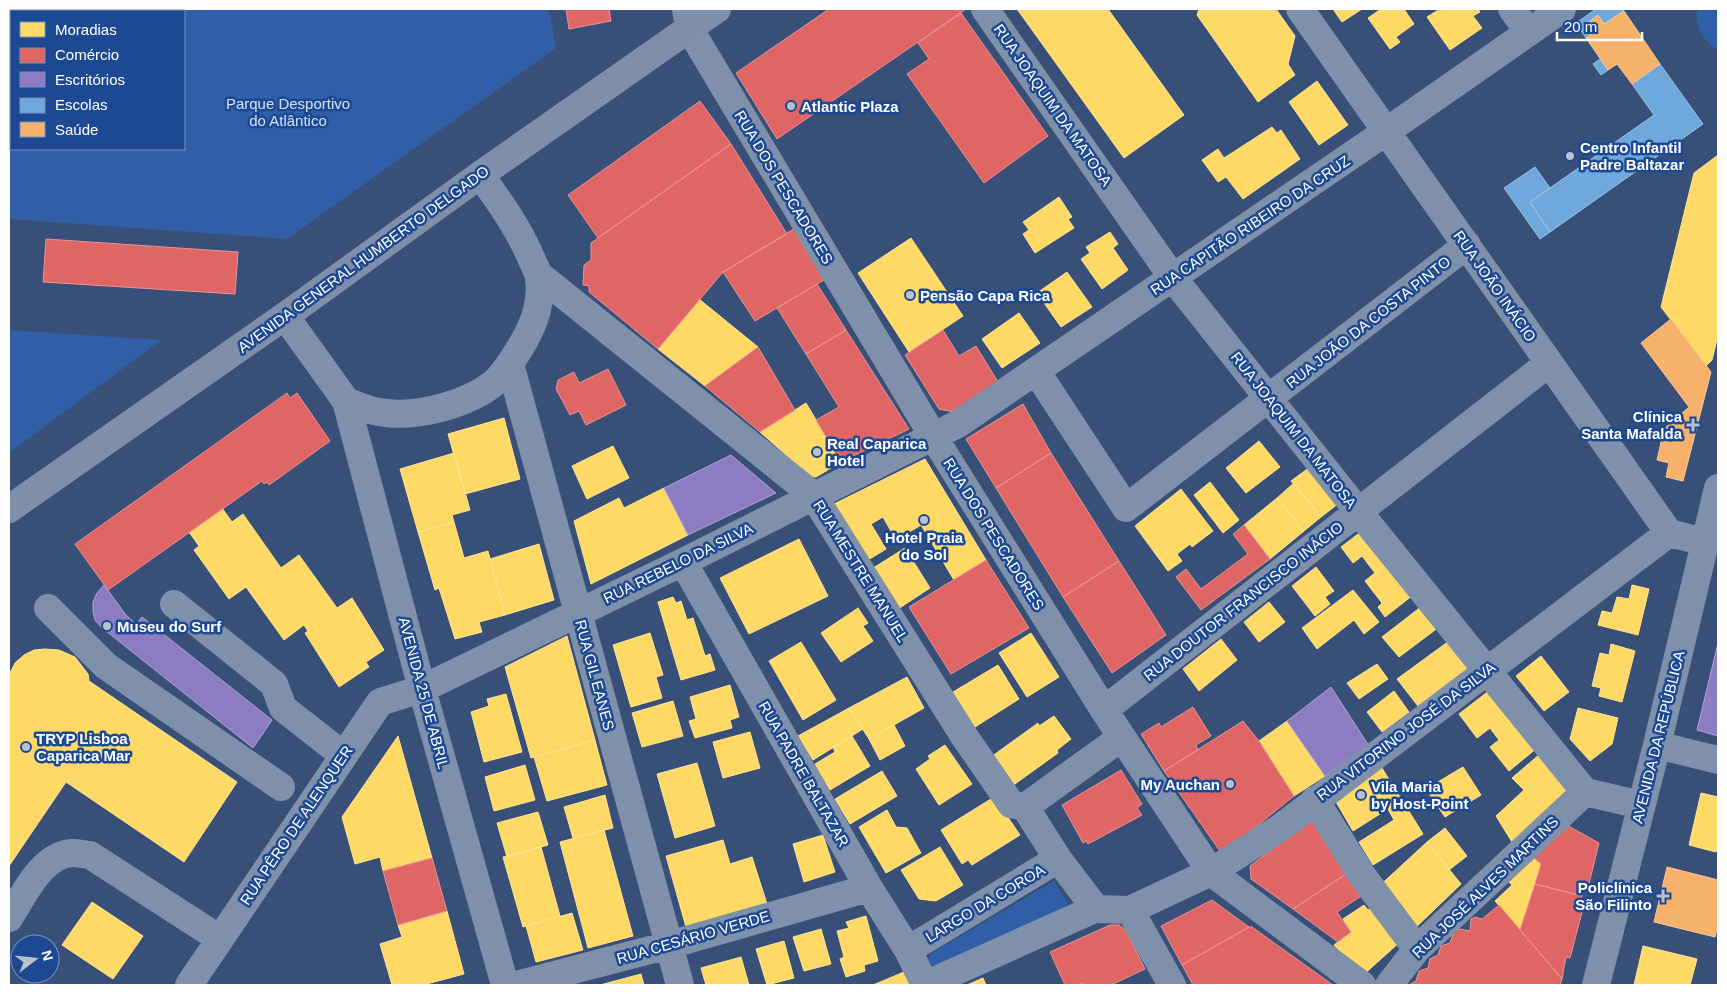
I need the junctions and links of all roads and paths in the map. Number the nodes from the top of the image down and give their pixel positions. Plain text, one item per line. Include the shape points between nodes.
1 (717, 9) edge
2 (986, 9) edge
3 (1300, 9) edge
4 (1512, 9) edge
5 (1562, 9) edge
6 (688, 18) edge
7 (1529, 32) junction
8 (1387, 132) junction
9 (480, 175) junction
10 (1467, 245) junction
11 (539, 275) junction
12 (1173, 278) junction
13 (285, 316) junction
14 (1549, 363) junction
15 (510, 364) junction
16 (1036, 371) junction
17 (1269, 399) junction
18 (346, 401) junction
19 (386, 413) junction
20 (933, 436) junction
21 (358, 446) junction
22 (1718, 488) edge
23 (813, 496) junction
24 (9, 509) edge
25 (1358, 511) junction
26 (1669, 532) junction
27 (1705, 542) junction
28 (683, 562) junction
29 (174, 604) dead end
30 (48, 608) dead end
31 (578, 612) junction
32 (1487, 670) junction
33 (422, 689) junction
34 (1104, 710) junction
35 (1122, 737) junction
36 (1657, 744) junction
37 (344, 755) junction
38 (1718, 760) edge
39 (281, 786) dead end
40 (1585, 792) junction
41 (1315, 800) junction
42 (1641, 805) junction
43 (1025, 808) junction
44 (1058, 858) junction
45 (1211, 872) junction
46 (869, 888) junction
47 (1090, 901) junction
48 (1130, 910) junction
49 (9, 918) edge
50 (220, 938) junction
51 (669, 945) junction
52 (1417, 949) junction
53 (908, 950) junction
54 (1596, 982) edge
55 (189, 985) edge
56 (505, 985) edge
57 (516, 985) edge
58 (680, 985) edge
59 (925, 985) edge
60 (1172, 985) edge
61 (1362, 985) edge
62 (1389, 985) edge

1 - 6 main road, AVENIDA GENERAL HUMBERTO DELGADO
2 - 12 street, RUA JOAQUIM DA MATOSA
3 - 8 street, RUA JOÃO INÁCIO
4 - 7 street
5 - 7 street, RUA CAPITÃO RIBEIRO DA CRUZ
6 - 9 main road, AVENIDA GENERAL HUMBERTO DELGADO
6 - 20 street, RUA DOS PESCADORES
7 - 8 street, RUA CAPITÃO RIBEIRO DA CRUZ
8 - 10 street, RUA JOÃO INÁCIO
8 - 12 street, RUA CAPITÃO RIBEIRO DA CRUZ
9 - 11 street via 516,228
9 - 13 main road, AVENIDA GENERAL HUMBERTO DELGADO
10 - 14 street, RUA JOÃO INÁCIO
10 - 17 street, RUA JOÃO DA COSTA PINTO
11 - 15 street via 537,314
11 - 23 street, RUA MESTRE MANUEL
12 - 16 street, RUA CAPITÃO RIBEIRO DA CRUZ
12 - 17 street, RUA JOAQUIM DA MATOSA
13 - 18 street
13 - 24 main road, AVENIDA GENERAL HUMBERTO DELGADO
14 - 25 street, RUA DOUTOR FRANCISCO INÁCIO
14 - 26 street, RUA JOÃO INÁCIO
15 - 19 street via 494,382 471,397 432,410
15 - 31 street, RUA GIL EANES
16 - 17 street, RUA JOÃO DA COSTA PINTO via 1126,508
16 - 20 street, RUA CAPITÃO RIBEIRO DA CRUZ via 958,424
17 - 25 street, RUA JOAQUIM DA MATOSA
18 - 19 street
18 - 21 street, AVENIDA 25 DE ABRIL
19 - 21 street via 373,419 363,430
20 - 23 street, RUA REBELO DA SILVA
20 - 34 street, RUA DOS PESCADORES
21 - 33 street, AVENIDA 25 DE ABRIL
22 - 27 street, AVENIDA DA REPÚBLICA
23 - 28 street, RUA REBELO DA SILVA
23 - 43 street, RUA MESTRE MANUEL via 1011,804
25 - 32 street, RUA JOAQUIM DA MATOSA
25 - 34 street, RUA DOUTOR FRANCISCO INÁCIO
26 - 27 street
26 - 32 street, RUA VITORINO JOSÉ DA SILVA
27 - 36 street, AVENIDA DA REPÚBLICA
28 - 31 street, RUA REBELO DA SILVA
28 - 46 street, RUA PADRE BALTAZAR
29 - 37 street via 274,684 283,708
30 - 39 street via 106,666
31 - 33 street, RUA REBELO DA SILVA
31 - 51 street, RUA GIL EANES
32 - 40 street, RUA JOAQUIM DA MATOSA
32 - 41 street, RUA VITORINO JOSÉ DA SILVA
33 - 37 street, RUA PÊRO DE ALENQUER via 380,702
33 - 56 street, AVENIDA 25 DE ABRIL
34 - 35 street, RUA DOS PESCADORES
35 - 43 street
35 - 45 street, RUA DOS PESCADORES
36 - 38 street
36 - 42 street, AVENIDA DA REPÚBLICA
37 - 50 street, RUA PÊRO DE ALENQUER
40 - 42 street
40 - 52 street, RUA JOSÉ ALVES MARTINS
41 - 45 street, RUA VITORINO JOSÉ DA SILVA via 1280,828
41 - 52 street via 1361,874
42 - 54 street, AVENIDA DA REPÚBLICA
43 - 44 street, RUA MESTRE MANUEL
44 - 47 street, LARGO DA COROA
44 - 53 street, LARGO DA COROA
45 - 48 street, RUA VITORINO JOSÉ DA SILVA
45 - 61 street, RUA DOS PESCADORES
46 - 51 street, RUA CESÁRIO VERDE
46 - 53 street, RUA PADRE BALTAZAR
47 - 48 street via 1097,909
47 - 59 street via 1090,911
48 - 60 street
49 - 50 street via 43,866 73,853 90,855
50 - 55 street, RUA PÊRO DE ALENQUER
51 - 57 street, RUA CESÁRIO VERDE
51 - 58 street, RUA GIL EANES
52 - 62 street, RUA JOSÉ ALVES MARTINS
53 - 59 street, RUA PADRE BALTAZAR

